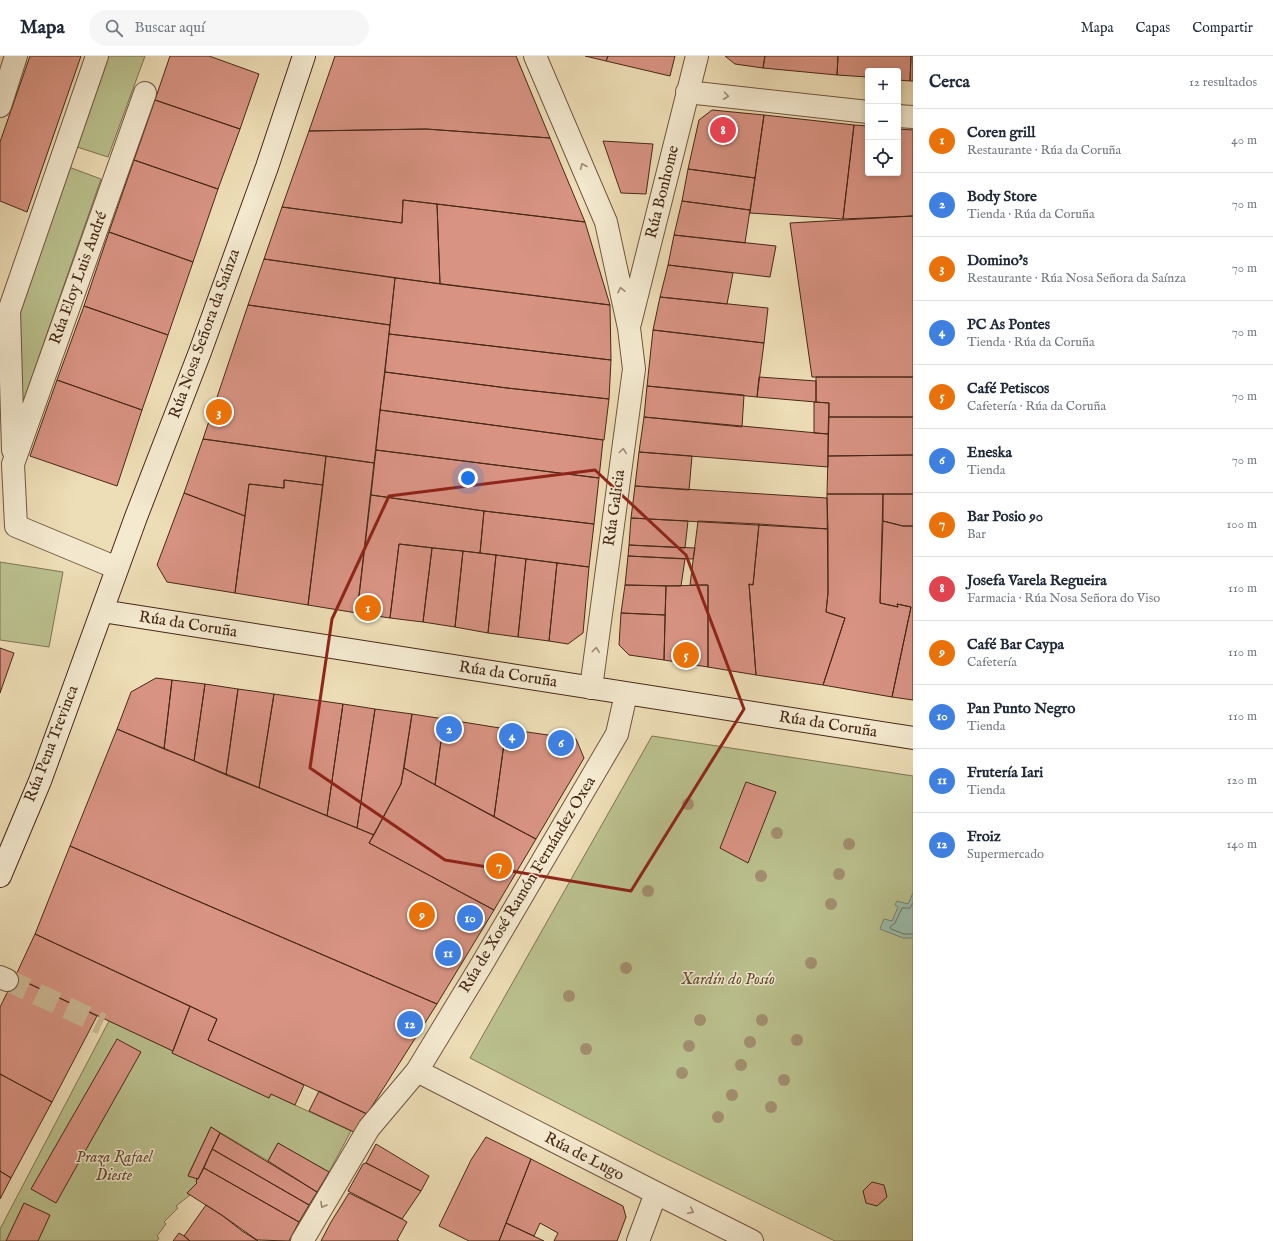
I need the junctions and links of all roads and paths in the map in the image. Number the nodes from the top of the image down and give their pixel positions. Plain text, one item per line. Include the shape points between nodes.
1 (16, 56) edge
2 (97, 56) edge
3 (304, 56) edge
4 (535, 56) edge
5 (697, 56) edge
6 (145, 92) dead end
7 (687, 92) junction
8 (0, 106) edge
9 (865, 112) edge
10 (901, 116) edge
11 (913, 117) edge
12 (0, 282) edge
13 (9, 311) junction
14 (629, 328) junction
15 (13, 464) junction
16 (118, 568) junction
17 (102, 611) junction
18 (591, 688) junction
19 (626, 694) junction
20 (913, 738) edge
21 (0, 876) edge
22 (417, 1071) junction
23 (656, 1193) junction
24 (302, 1241) edge
25 (638, 1241) edge
26 (752, 1241) edge

1 - 8 street
2 - 13 street, Rúa Eloy Luis André
3 - 16 street, Rúa Nosa Señora da Saínza via 200,352
14 -> 4 street, Rúa Galicia via 606,222
5 - 7 street, Rúa Bonhome
6 - 15 street, Rúa Eloy Luis André
7 -> 9 street
7 - 14 street, Rúa Bonhome
10 - 11 street
12 - 13 street, Rúa Eloy Luis André
13 - 15 street, Rúa Eloy Luis André
18 -> 14 street, Rúa Galicia via 634,369
15 - 16 street, Rúa Eloy Luis André via 16,526
16 - 17 street, Rúa Nosa Señora da Saínza
17 - 18 street, Rúa da Coruña
17 - 21 street, Rúa Pena Trevinca via 40,781
18 - 19 street, Rúa da Coruña
19 - 20 street, Rúa da Coruña
19 - 22 street, Rúa de Xosé Ramón Fernández Oxea via 617,734
22 - 23 street, Rúa de Lugo
22 -> 24 street, Rúa de Xosé Ramón Fernández Oxea via 369,1128
23 - 25 street
23 -> 26 street, Rúa de Lugo

